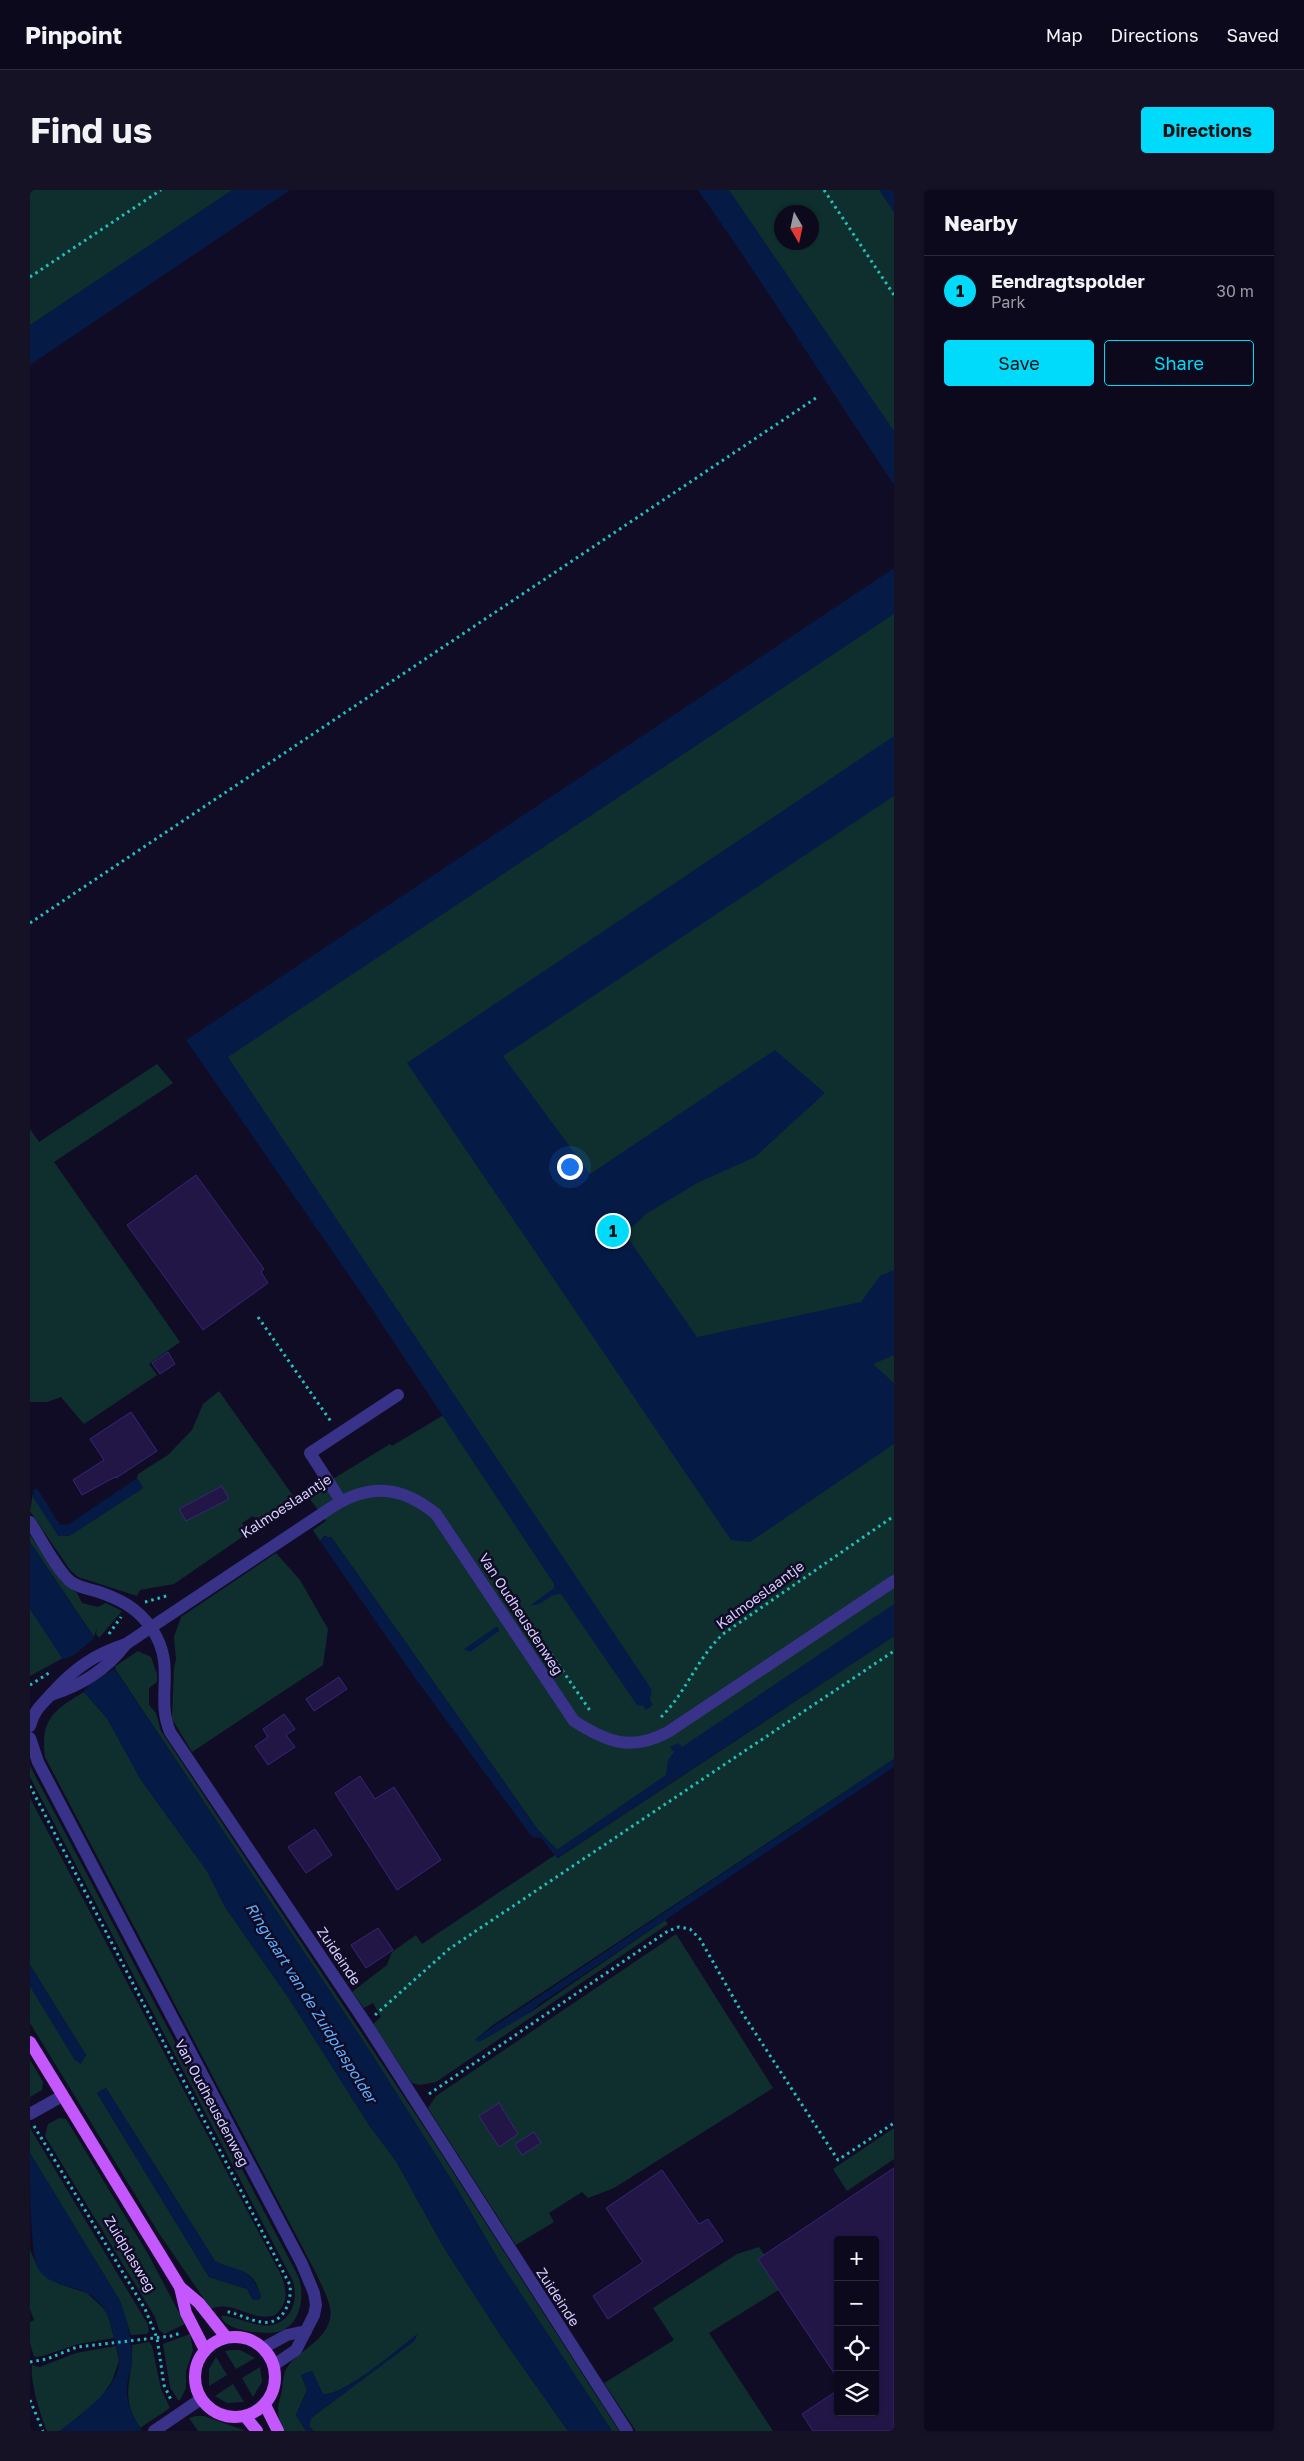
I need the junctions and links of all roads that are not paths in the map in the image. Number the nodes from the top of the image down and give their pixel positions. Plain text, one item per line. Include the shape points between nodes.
1 (398, 1395) dead end
2 (341, 1501) junction
3 (30, 1522) edge
4 (894, 1580) edge
5 (151, 1628) junction
6 (126, 1644) junction
7 (51, 1695) junction
8 (30, 1726) edge
9 (30, 1738) edge
10 (30, 2042) edge
11 (62, 2096) junction
12 (30, 2114) edge
13 (180, 2287) junction
14 (306, 2331) junction
15 (226, 2338) junction
16 (263, 2348) junction
17 (205, 2350) junction
18 (274, 2365) junction
19 (201, 2399) junction
20 (264, 2405) junction
21 (245, 2416) junction
22 (154, 2431) edge
23 (257, 2431) edge
24 (278, 2431) edge
25 (627, 2431) edge

1 - 2 street via 310,1453
2 - 4 street, Van Oudheusdenweg via 383,1490 416,1499 436,1514 574,1722 595,1734 622,1743 637,1743 668,1732
2 - 5 street, Van Oudheusdenweg
3 - 5 street, Zuideinde via 73,1582 120,1599 134,1608
5 - 6 street, Van Oudheusdenweg
5 - 25 street, Zuideinde via 165,1657 165,1720 170,1732 365,2022
6 - 7 street, Van Oudheusdenweg via 105,1651 69,1674
6 - 7 street, Van Oudheusdenweg via 112,1662 77,1686
7 - 8 street, Van Oudheusdenweg via 36,1710
9 - 14 street, Van Oudheusdenweg via 38,1762 302,2264 316,2305
10 - 11 main road, Zuidplasweg
11 - 12 street
11 - 13 main road, Zuidplasweg
13 - 15 main road, Zuidplasweg via 199,2303
13 - 17 main road, Zuidplasweg via 186,2313
14 - 16 street via 288,2335
14 - 18 street, Van Oudheusdenweg via 296,2350
15 - 16 main road via 246,2338
15 - 17 main road
16 - 18 main road
17 - 19 main road via 197,2361 194,2374 195,2387
18 - 20 main road via 274,2386
19 - 21 main road via 220,2415 232,2418
19 - 22 street
20 - 21 main road
20 - 24 main road
21 - 23 main road

